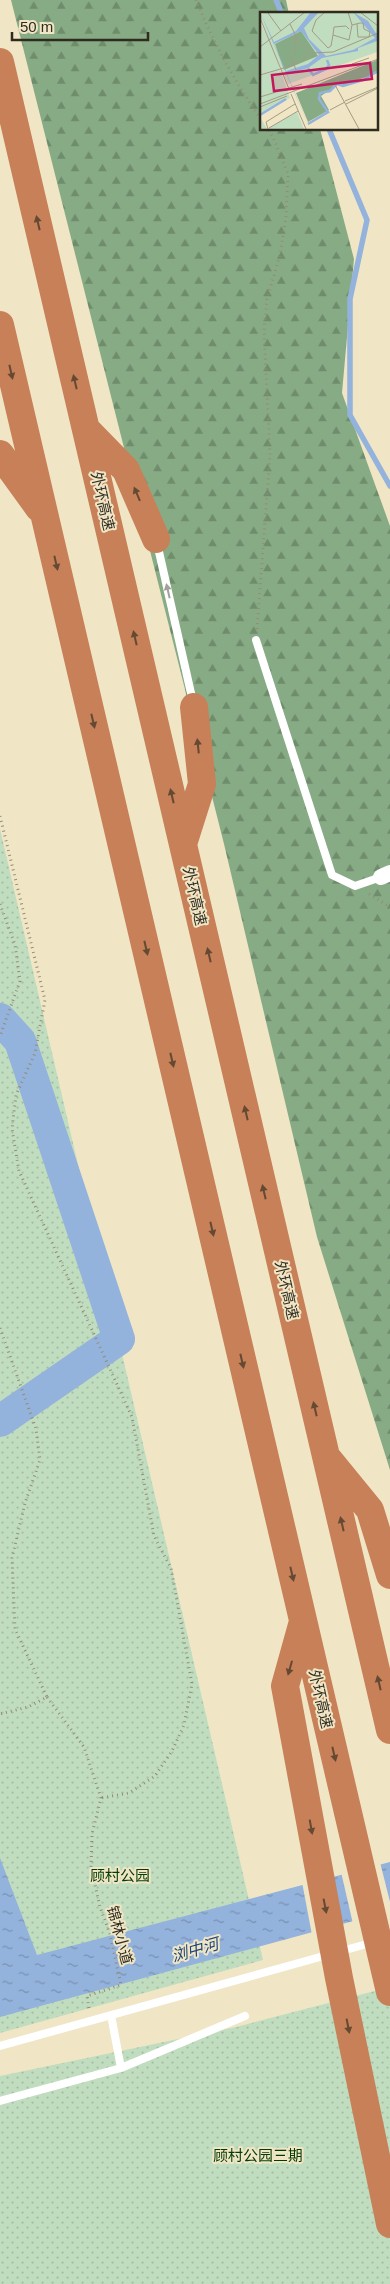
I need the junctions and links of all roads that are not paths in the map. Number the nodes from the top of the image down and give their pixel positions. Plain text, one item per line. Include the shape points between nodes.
1 (0, 62) edge
2 (0, 324) edge
3 (86, 429) junction
4 (0, 454) edge
5 (45, 515) junction
6 (156, 539) joint
7 (256, 640) road end
8 (194, 707) joint
9 (183, 844) junction
10 (386, 875) edge
11 (326, 1456) junction
12 (390, 1575) edge
13 (303, 1621) junction
14 (390, 1730) edge
15 (390, 1937) edge
16 (390, 1992) edge
17 (111, 2015) junction
18 (245, 2016) dead end
19 (0, 2046) edge
20 (121, 2068) junction
21 (0, 2102) edge
22 (390, 2224) edge

3 -> 1 highway, 外环高速
2 -> 5 highway, 外环高速
6 -> 3 highway via 126,470
9 -> 3 highway, 外环高速
4 - 5 highway
5 -> 13 highway, 外环高速
8 -> 6 lane
7 - 10 lane via 332,874 355,886
9 -> 8 highway via 202,784
11 -> 9 highway, 外环高速
11 - 12 highway via 370,1510
14 -> 11 highway, 外环高速
13 -> 16 highway, 外环高速
13 -> 22 highway via 285,1686 339,1978
15 - 17 lane
17 - 19 lane
17 - 20 lane
18 - 20 lane
20 - 21 lane

